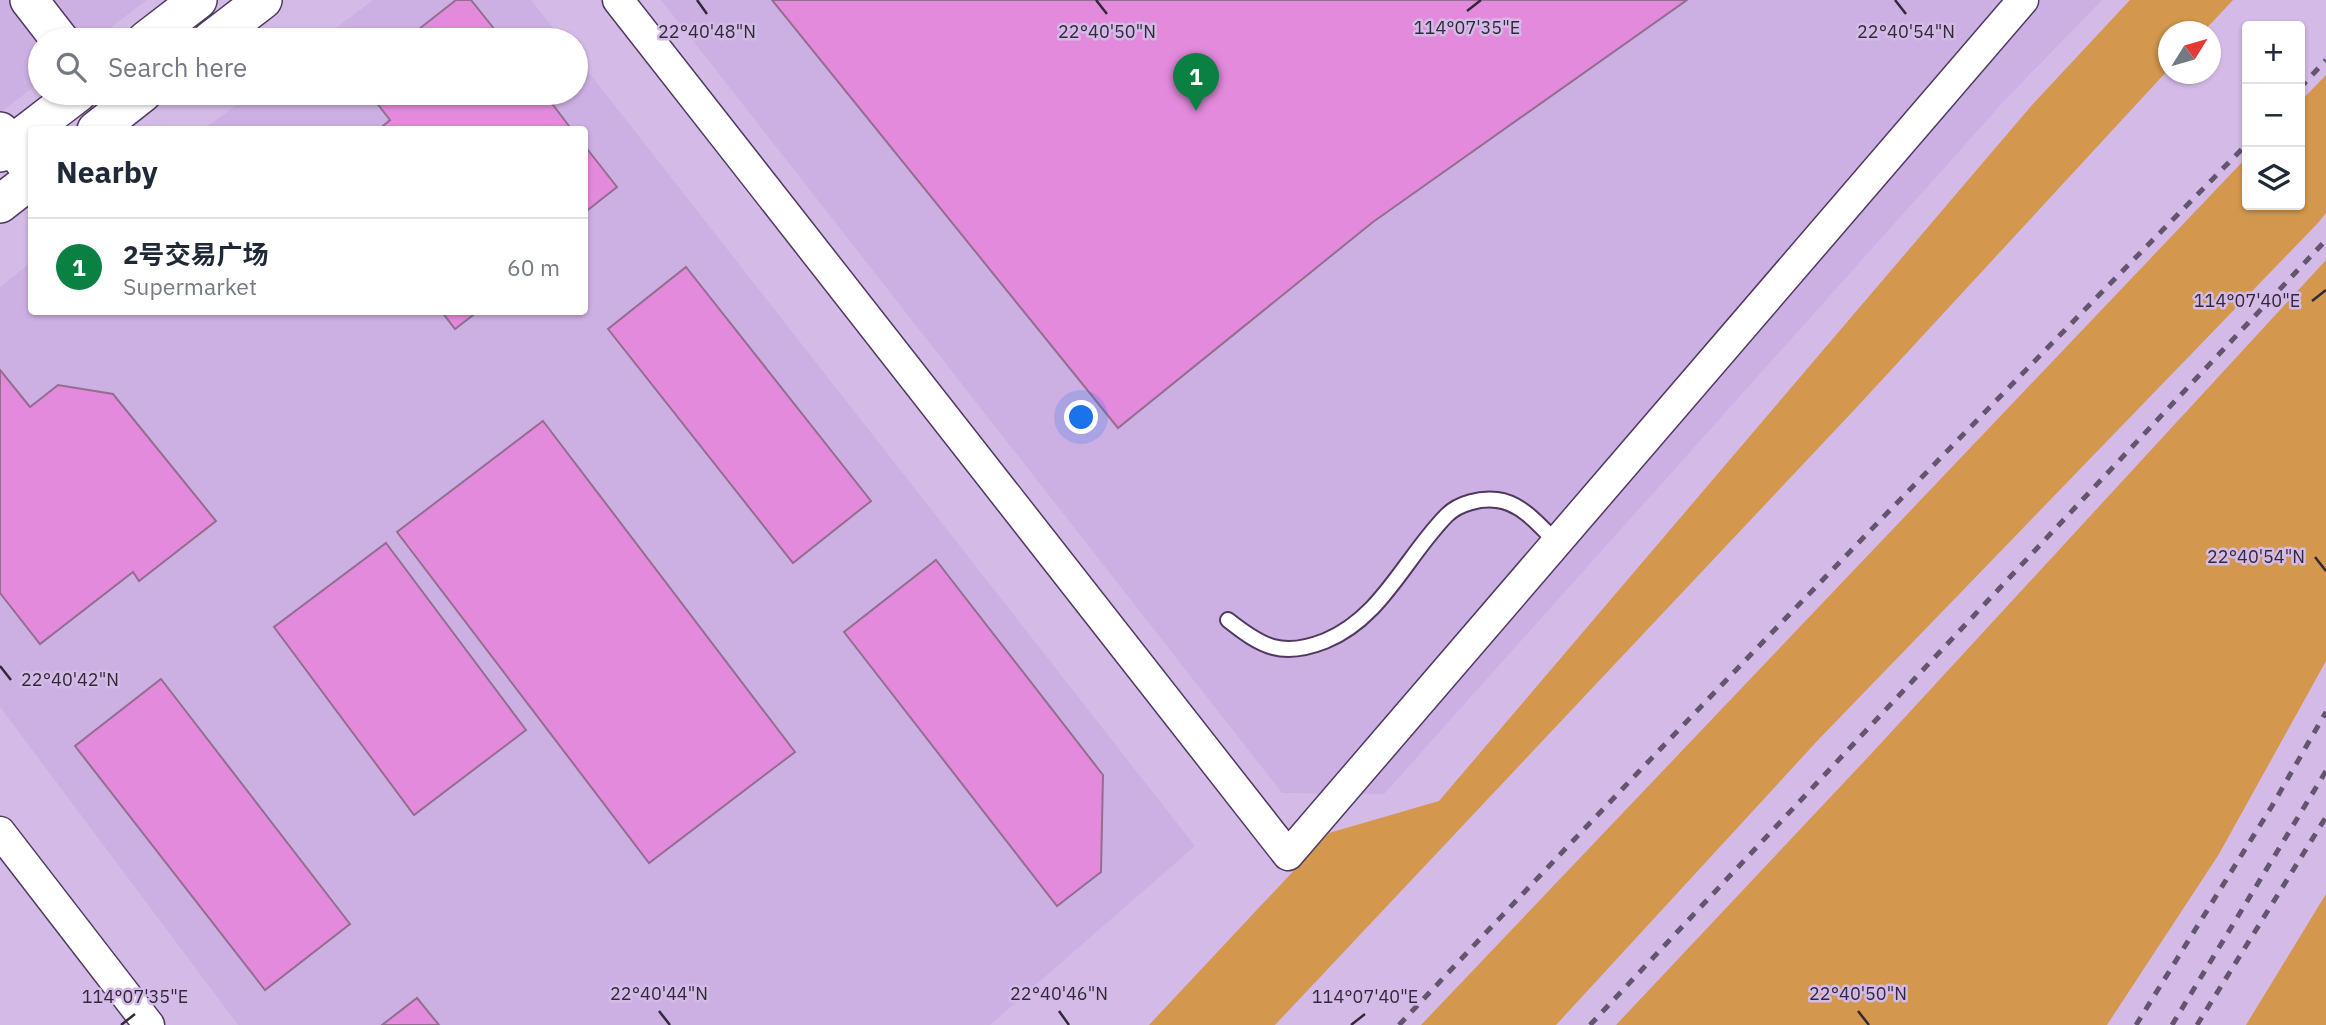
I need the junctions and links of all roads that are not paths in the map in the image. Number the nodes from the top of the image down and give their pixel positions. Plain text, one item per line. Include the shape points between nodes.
1 (29, 0) edge
2 (198, 0) edge
3 (263, 0) edge
4 (618, 0) edge
5 (2023, 0) edge
6 (51, 28) edge
7 (162, 28) edge
8 (227, 28) edge
9 (64, 105) edge
10 (39, 126) edge
11 (28, 135) edge
12 (10, 150) edge
13 (28, 182) edge
14 (0, 204) edge
15 (1557, 543) junction
16 (1228, 620) dead end
17 (0, 832) edge
18 (149, 1025) edge

1 - 6 street
2 - 7 street
3 - 8 street
4 - 15 street via 1288,855
5 - 15 street
9 - 10 street
11 - 12 street
13 - 14 street
15 - 16 lane via 1522,509 1498,500 1473,501 1449,513 1373,608 1340,635 1305,649 1283,650 1254,640
17 - 18 street

